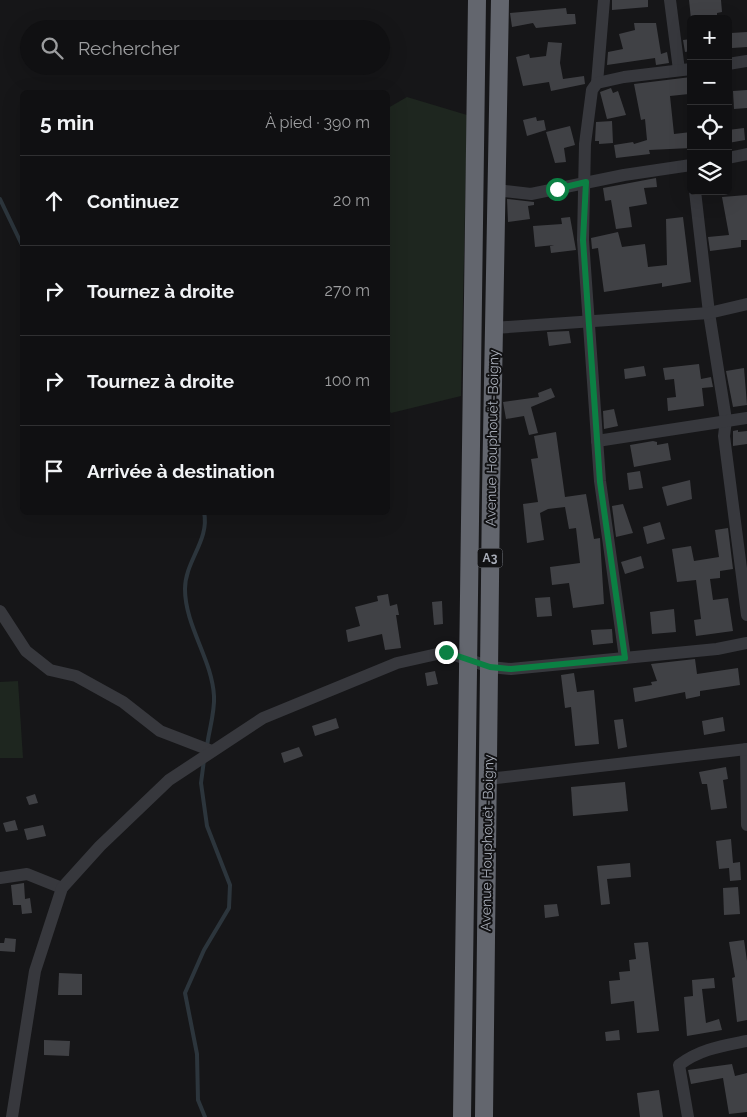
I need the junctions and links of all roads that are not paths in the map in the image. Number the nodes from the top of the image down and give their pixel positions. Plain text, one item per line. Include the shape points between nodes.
1 (477, 0) edge
2 (500, 0) edge
3 (604, 0) edge
4 (670, 0) edge
5 (747, 61) edge
6 (732, 63) edge
7 (685, 69) edge
8 (597, 83) junction
9 (747, 154) edge
10 (732, 157) edge
11 (687, 167) edge
12 (586, 182) junction
13 (496, 190) junction
14 (695, 195) edge
15 (747, 304) edge
16 (709, 313) junction
17 (590, 320) junction
18 (494, 328) junction
19 (747, 418) edge
20 (726, 420) junction
21 (597, 441) junction
22 (0, 611) edge
23 (747, 615) edge
24 (747, 643) edge
25 (468, 658) junction
26 (625, 658) junction
27 (490, 667) junction
28 (746, 749) edge
29 (212, 750) junction
30 (488, 779) junction
31 (747, 825) edge
32 (0, 878) edge
33 (62, 888) junction
34 (747, 1041) edge
35 (12, 1117) edge
36 (462, 1117) edge
37 (484, 1117) edge
38 (688, 1117) edge

1 - 25 highway, Avenue Houphouët-Boigny / A3
2 - 13 highway, Avenue Houphouët-Boigny / A3
3 - 8 street
4 - 7 street
5 - 6 street
7 - 8 street
8 - 12 street via 592,90 585,144
9 - 10 street
11 - 12 street
12 - 13 street via 531,194
12 - 17 street via 583,240
13 - 18 highway, Avenue Houphouët-Boigny / A3
14 - 16 street
15 - 16 street
16 - 17 street
16 - 20 street
17 - 18 street
17 - 21 street
18 - 27 highway, Avenue Houphouët-Boigny / A3
19 - 20 street
20 - 21 street
20 - 23 street via 724,436
21 - 26 street
22 - 29 street via 26,651 50,670 76,676 123,702 160,731
24 - 26 street
25 - 27 street
25 - 29 street via 446,652 397,663 263,718
25 - 36 highway, Avenue Houphouët-Boigny / A3
26 - 27 street via 511,669
27 - 30 highway, Avenue Houphouët-Boigny / A3
28 - 30 street
28 - 31 street
29 - 33 street via 169,780 100,846
30 - 37 highway, Avenue Houphouët-Boigny / A3
32 - 33 street via 27,874
33 - 35 street via 35,971
34 - 38 street via 706,1049 679,1065

